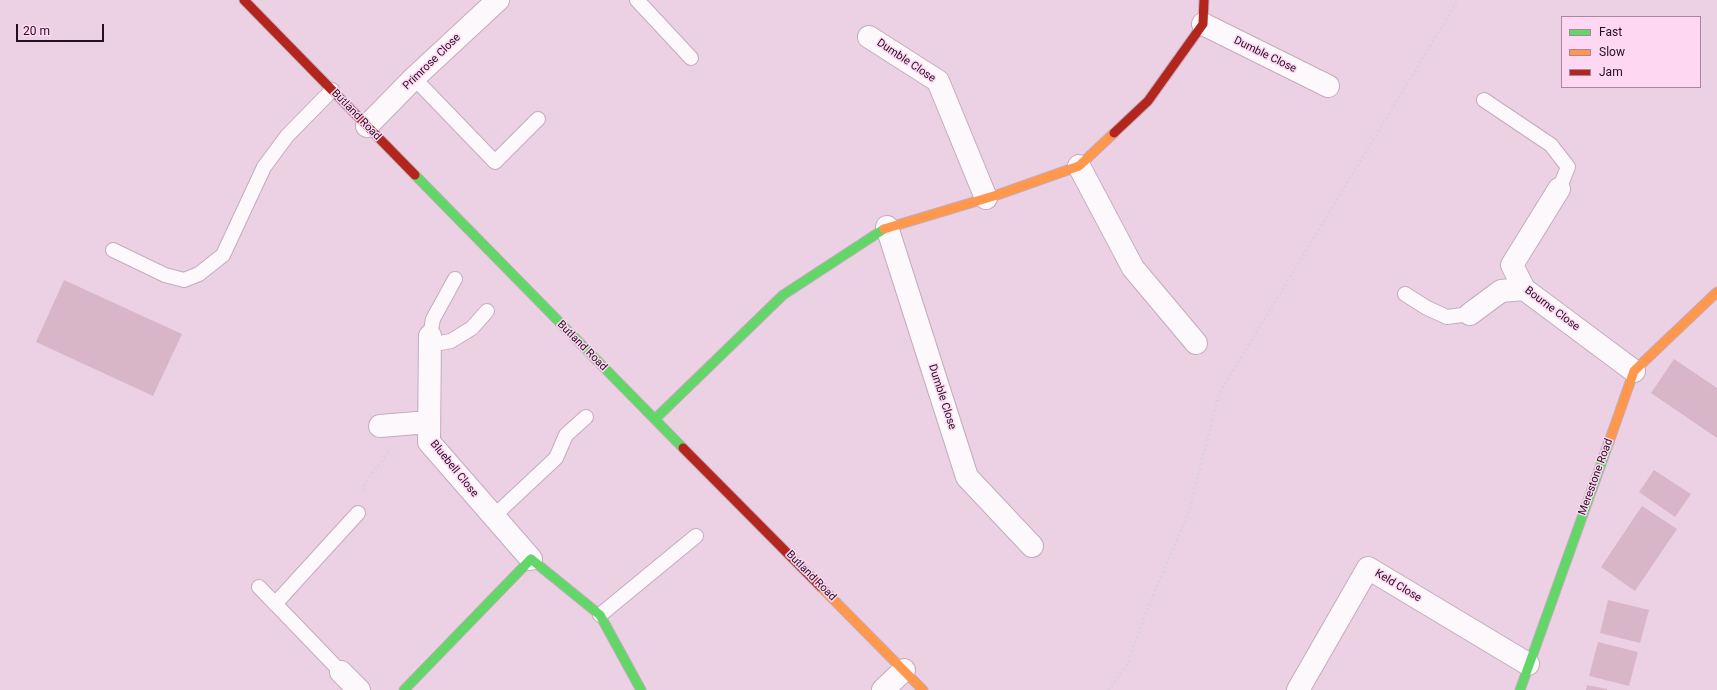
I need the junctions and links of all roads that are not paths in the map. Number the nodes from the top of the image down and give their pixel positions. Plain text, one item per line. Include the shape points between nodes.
1 (244, 0) edge
2 (637, 0) edge
3 (1204, 0) edge
4 (495, 1) edge
5 (1202, 24) junction
6 (869, 37) dead end
7 (691, 58) dead end
8 (414, 78) junction
9 (1328, 86) dead end
10 (332, 90) junction
11 (1484, 100) dead end
12 (538, 119) dead end
13 (367, 126) junction
14 (1079, 166) junction
15 (1559, 189) joint
16 (986, 198) junction
17 (887, 227) junction
18 (113, 250) dead end
19 (455, 279) dead end
20 (1524, 289) junction
21 (1717, 292) edge
22 (1405, 294) dead end
23 (487, 311) dead end
24 (1470, 314) joint
25 (430, 341) junction
26 (1196, 343) dead end
27 (1634, 371) junction
28 (586, 417) dead end
29 (655, 419) junction
30 (429, 422) junction
31 (380, 426) dead end
32 (358, 512) road end
33 (494, 516) junction
34 (696, 536) dead end
35 (1032, 546) dead end
36 (531, 559) junction
37 (259, 586) dead end
38 (275, 604) junction
39 (600, 615) junction
40 (1528, 664) junction
41 (904, 670) junction
42 (342, 672) joint
43 (359, 690) edge
44 (404, 690) edge
45 (642, 690) edge
46 (883, 690) edge
47 (923, 690) edge
48 (1298, 690) edge
49 (1520, 690) edge

1 - 10 street, Butland Road
2 - 7 lane
3 - 5 street
4 - 8 street, Primrose Close
5 - 9 street, Dumble Close
5 - 14 street via 1148,101
6 - 16 street, Dumble Close via 938,81
8 - 12 lane via 495,162
8 - 13 street, Primrose Close
10 - 13 street, Butland Road
10 - 18 lane via 287,136 264,167 222,255 199,274 184,280 165,275
11 - 15 lane via 1551,144 1568,167
13 - 29 street, Butland Road
14 - 16 street
14 - 26 street via 1132,268
15 - 20 street, Bourne Close via 1512,265
16 - 17 street
17 - 29 street via 783,295
17 - 35 street, Dumble Close via 968,477
19 - 25 lane via 433,319
20 - 24 street via 1501,291
20 - 27 street, Bourne Close
21 - 27 street, Merestone Road
22 - 24 lane via 1447,317
23 - 25 lane via 472,328 451,341
25 - 30 street, Bluebell Close
27 - 40 street, Merestone Road
28 - 33 lane via 566,435 556,458
29 - 41 street, Butland Road
30 - 31 street
30 - 33 street, Bluebell Close via 429,442
32 - 38 lane
33 - 36 street, Bluebell Close
34 - 39 lane
36 - 39 street, Bluebell Close
36 - 44 street
37 - 38 lane
38 - 42 lane
39 - 45 street, Bluebell Close
40 - 48 street, Keld Close via 1368,568
40 - 49 street, Merestone Road
41 - 46 street
41 - 47 street, Butland Road
42 - 43 street

